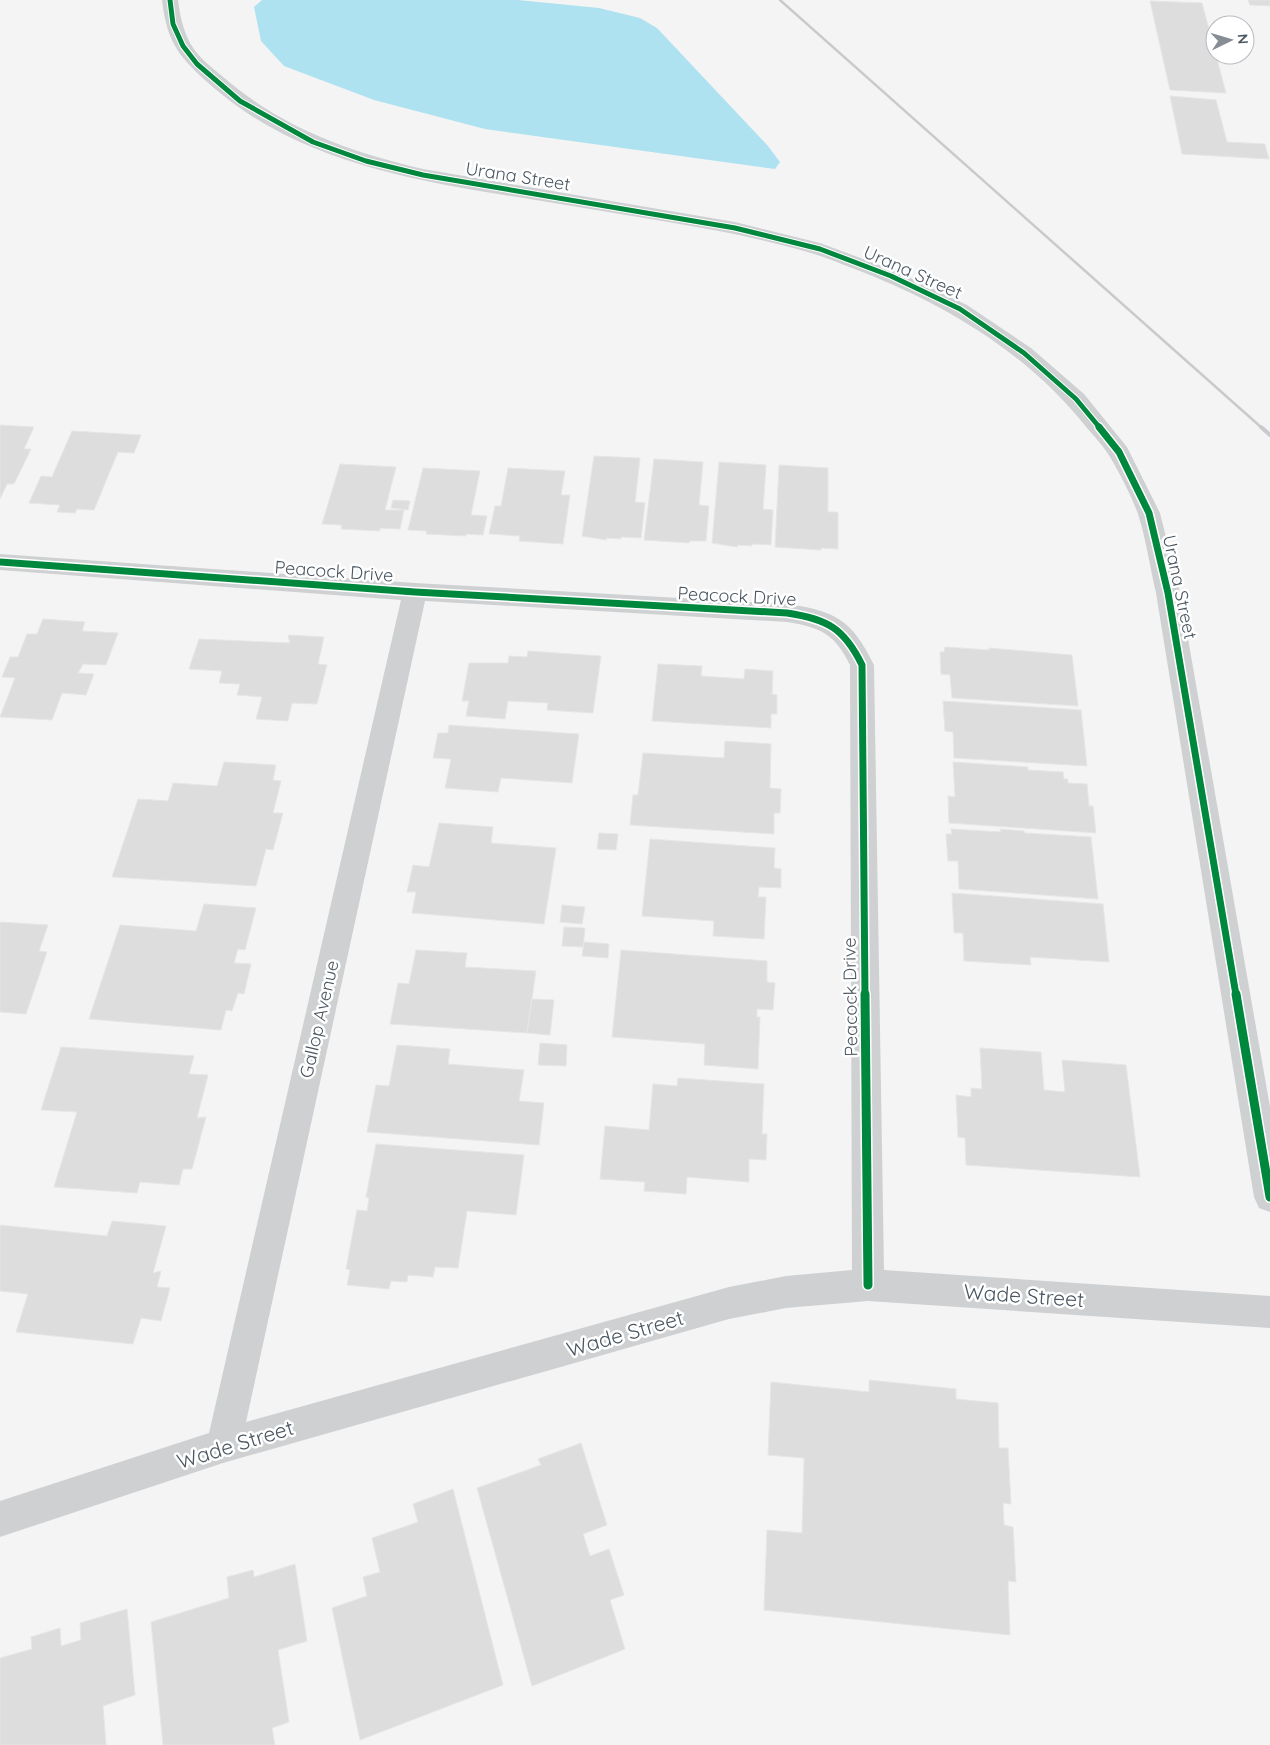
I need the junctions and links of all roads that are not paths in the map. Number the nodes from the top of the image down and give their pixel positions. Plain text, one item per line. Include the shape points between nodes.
1 (170, 0) edge
2 (0, 562) edge
3 (415, 592) junction
4 (1270, 1197) edge
5 (868, 1285) junction
6 (1270, 1312) edge
7 (222, 1446) junction
8 (0, 1519) edge

1 - 4 street, Urana Street via 173,24 183,46 198,64 240,101 313,142 366,161 423,175 735,228 820,249 891,276 960,309 1024,353 1076,398 1119,452 1149,513 1168,593
2 - 3 street, Peacock Drive
3 - 5 street, Peacock Drive via 808,616 827,622 853,645 862,666
3 - 7 street, Gallop Avenue
5 - 6 street, Wade Street
5 - 7 street, Wade Street via 786,1292 729,1303
7 - 8 street, Wade Street

